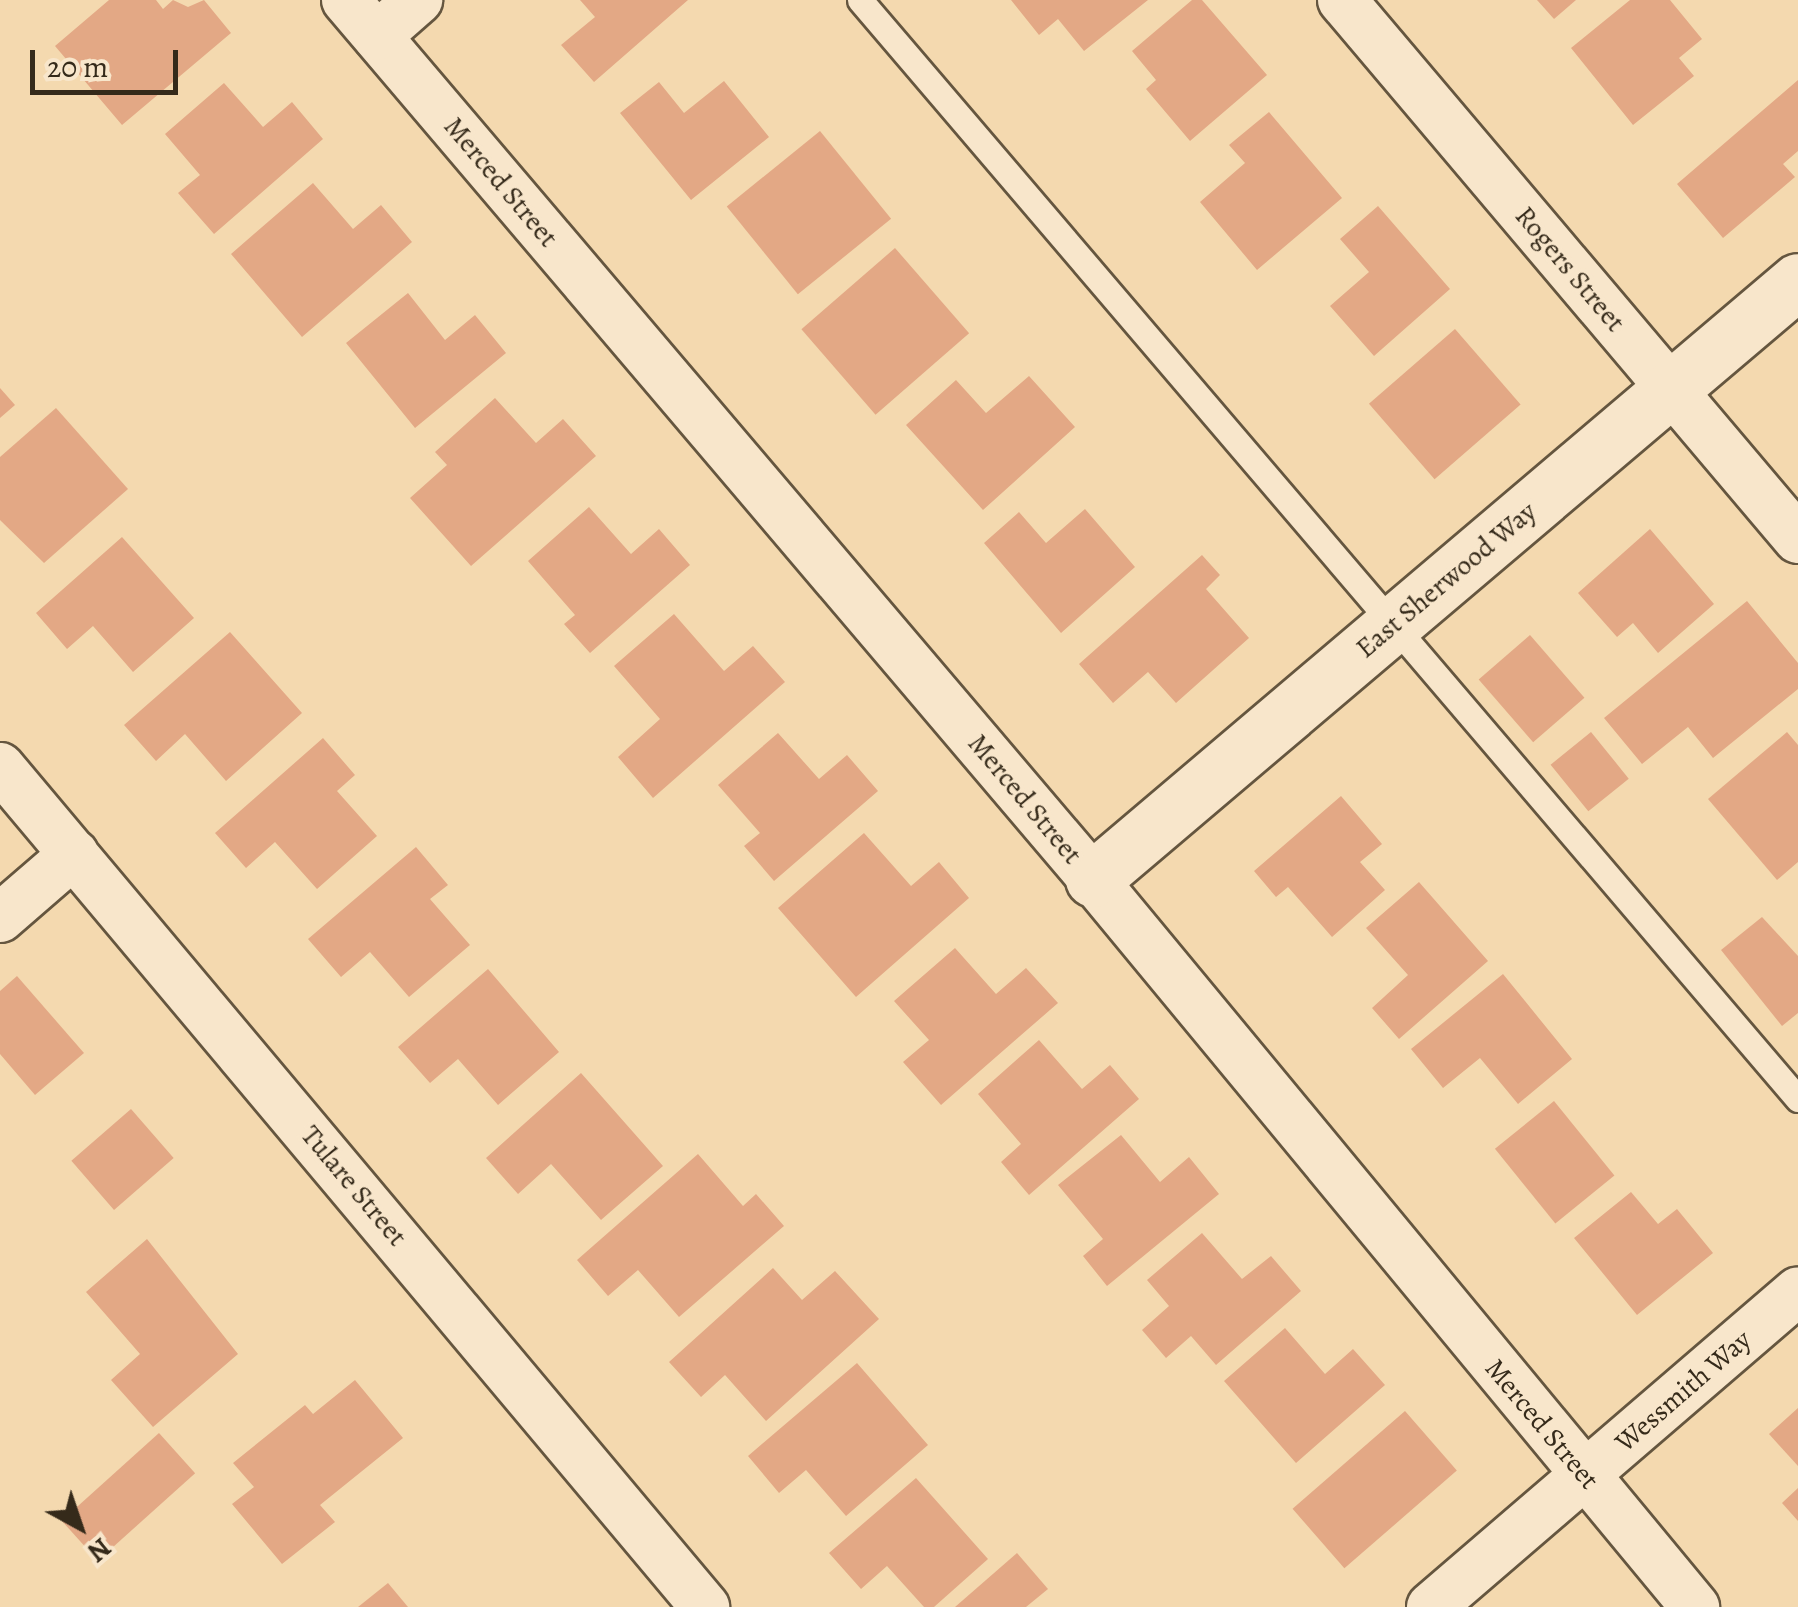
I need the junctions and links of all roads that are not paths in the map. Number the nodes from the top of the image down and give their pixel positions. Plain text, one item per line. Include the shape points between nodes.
1 (346, 0) edge
2 (418, 0) edge
3 (860, 0) edge
4 (1342, 0) edge
5 (377, 36) junction
6 (1798, 280) edge
7 (1671, 388) junction
8 (1798, 539) edge
9 (1390, 628) junction
10 (0, 767) edge
11 (74, 854) junction
12 (1093, 879) junction
13 (0, 918) edge
14 (1798, 1099) edge
15 (1798, 1291) edge
16 (1584, 1475) junction
17 (705, 1607) edge
18 (1430, 1607) edge
19 (1695, 1607) edge

1 - 5 street, Merced Street
2 - 5 street
3 - 9 lane
4 - 7 street, Rogers Street
5 - 12 street, Merced Street
6 - 7 street, East Sherwood Way
7 - 8 street, Rogers Street
7 - 9 street, East Sherwood Way
9 - 12 street, East Sherwood Way
9 - 14 lane
10 - 11 street, Tulare Street
11 - 13 street
11 - 17 street, Tulare Street
12 - 16 street, Merced Street
15 - 16 street, Wessmith Way
16 - 18 street, Wessmith Way
16 - 19 street, Merced Street

